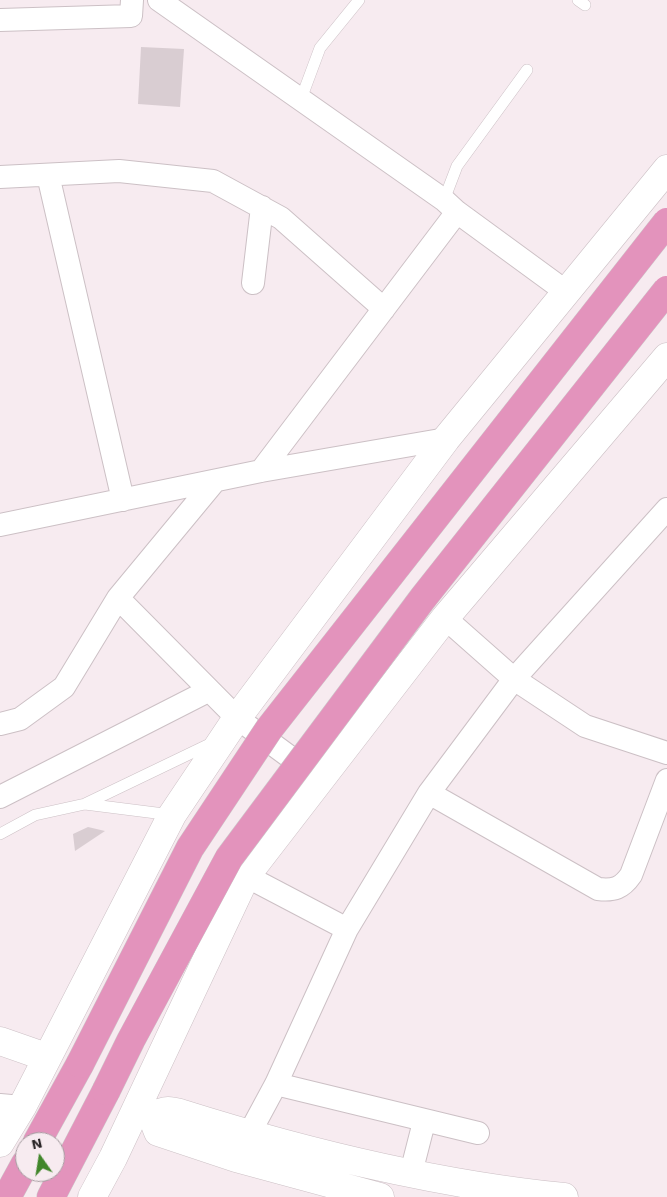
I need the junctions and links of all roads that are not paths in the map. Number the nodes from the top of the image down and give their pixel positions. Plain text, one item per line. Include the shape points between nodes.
1 (132, 0) edge
2 (359, 0) edge
3 (172, 4) edge
4 (0, 20) edge
5 (527, 70) dead end
6 (301, 99) junction
7 (667, 169) edge
8 (48, 175) junction
9 (0, 177) edge
10 (450, 206) junction
11 (262, 207) junction
12 (667, 222) edge
13 (253, 283) dead end
14 (667, 290) edge
15 (565, 291) junction
16 (384, 309) junction
17 (664, 364) edge
18 (446, 439) junction
19 (261, 472) junction
20 (214, 482) junction
21 (123, 500) junction
22 (667, 509) edge
23 (0, 525) edge
24 (118, 598) junction
25 (446, 618) junction
26 (514, 679) junction
27 (208, 691) junction
28 (0, 724) edge
29 (231, 727) junction
30 (667, 753) edge
31 (320, 779) junction
32 (667, 780) edge
33 (429, 792) junction
34 (0, 797) edge
35 (85, 804) junction
36 (172, 815) junction
37 (0, 834) edge
38 (246, 876) junction
39 (348, 929) junction
40 (0, 1041) edge
41 (46, 1057) junction
42 (276, 1084) junction
43 (11, 1106) edge
44 (144, 1111) junction
45 (424, 1122) junction
46 (43, 1132) edge
47 (478, 1133) dead end
48 (249, 1135) junction
49 (0, 1143) edge
50 (236, 1158) junction
51 (411, 1173) junction
52 (15, 1182) edge
53 (524, 1195) edge
54 (7, 1197) edge
55 (51, 1197) edge
56 (92, 1197) edge
57 (380, 1197) edge
58 (564, 1197) edge

1 - 4 street via 131,16
2 - 6 lane via 320,48
3 - 6 street
5 - 10 lane via 457,166
6 - 10 street
7 - 15 main road
8 - 9 street
8 - 11 street via 119,171 213,180
8 - 21 street
10 - 15 street
10 - 16 street
11 - 13 street
11 - 16 street via 281,218
12 - 46 highway, bridge via 269,729 190,848
14 - 55 highway, bridge via 423,598 229,858
15 - 18 main road
16 - 19 street
17 - 25 main road
18 - 19 street
18 - 29 main road
19 - 20 street
20 - 21 street
20 - 24 street
21 - 23 street
22 - 26 street
24 - 27 street
24 - 28 street via 64,687 20,719
25 - 26 street
25 - 31 main road
26 - 30 street via 585,726
26 - 33 street
27 - 29 street
27 - 34 street
29 - 31 street
29 - 35 lane
29 - 36 main road
31 - 38 main road
32 - 33 street via 631,875 623,886 610,890 598,889
33 - 39 street
35 - 36 lane
35 - 37 lane via 35,815
36 - 41 main road
38 - 39 street
38 - 44 main road
39 - 42 street
40 - 41 main road
41 - 43 main road
42 - 45 street
42 - 48 street
43 - 49 main road
44 - 48 main road via 167,1109
44 - 50 main road via 158,1132
44 - 56 main road
45 - 47 street
45 - 51 street
48 - 50 street
48 - 51 main road
50 - 57 main road
51 - 53 main road
52 - 54 highway
53 - 58 main road

